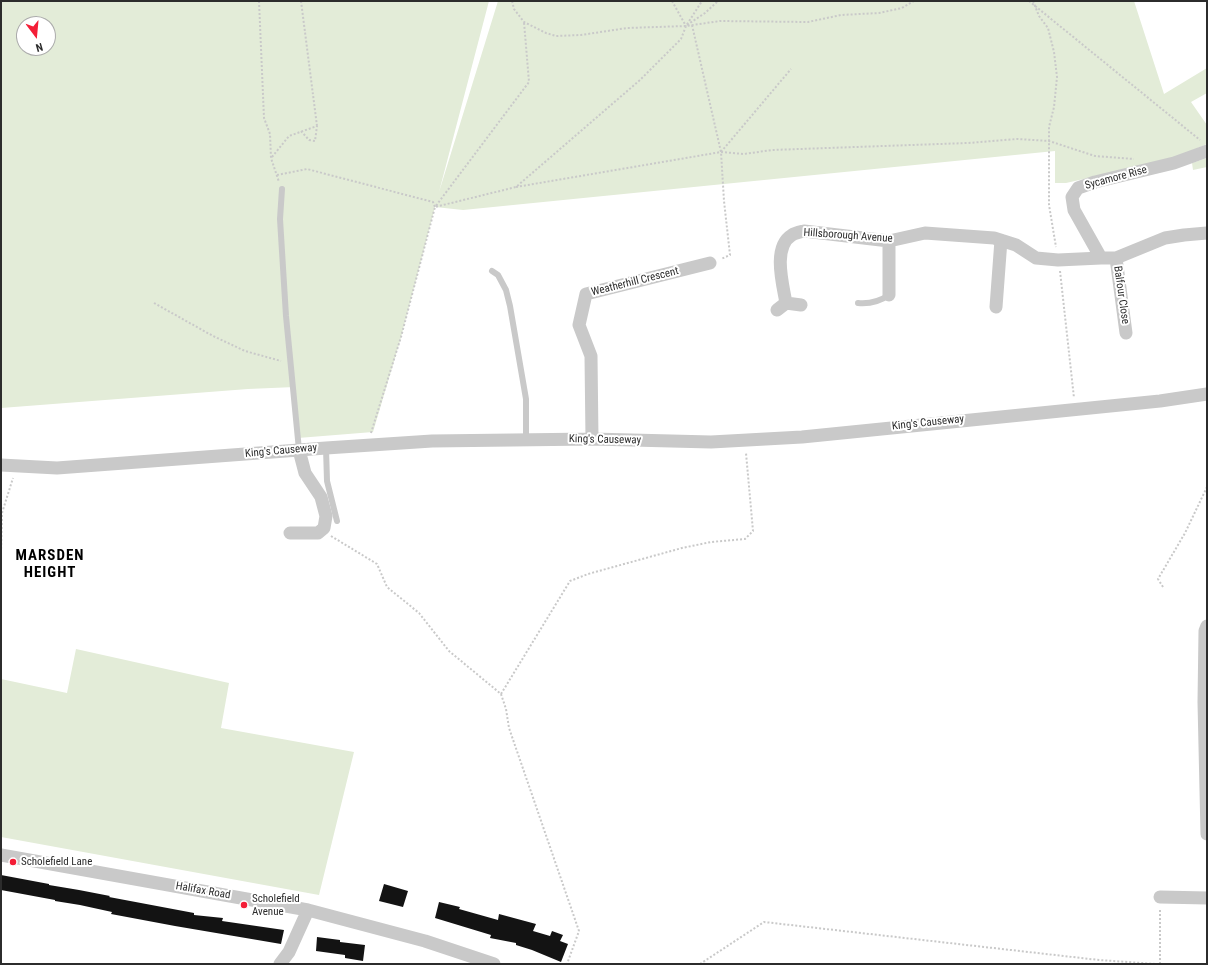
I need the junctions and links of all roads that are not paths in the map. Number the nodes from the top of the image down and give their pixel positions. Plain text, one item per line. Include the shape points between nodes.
1 (1204, 146) edge
2 (282, 189) road end
3 (1207, 233) edge
4 (1001, 240) junction
5 (889, 241) junction
6 (1101, 258) junction
7 (1116, 258) junction
8 (710, 263) road end
9 (492, 271) dead end
10 (889, 295) joint
11 (858, 303) dead end
12 (800, 305) dead end
13 (996, 307) dead end
14 (1126, 333) dead end
15 (1207, 394) edge
16 (592, 439) junction
17 (526, 440) junction
18 (326, 448) junction
19 (300, 450) junction
20 (1, 465) edge
21 (337, 521) dead end
22 (290, 533) dead end
23 (1207, 626) edge
24 (1206, 747) edge
25 (1207, 834) edge
26 (1, 855) edge
27 (1160, 897) road end
28 (1207, 898) edge
29 (308, 910) junction
30 (280, 964) edge
31 (494, 964) edge

1 - 6 street, Sycamore Rise via 1174,163 1078,188 1072,197 1074,210
2 - 19 lane via 280,220 286,316
3 - 7 street, Hillsborough Avenue via 1165,238
4 - 5 street, Hillsborough Avenue via 924,233
4 - 6 street, Hillsborough Avenue via 1016,245 1036,258
4 - 13 street
5 - 10 street
5 - 12 street, Hillsborough Avenue via 804,231 791,235 783,246 780,262 781,307
6 - 7 street, Hillsborough Avenue
7 - 14 street, Balfour Close
8 - 16 street, Weatherhill Crescent via 586,294 579,325 591,356
9 - 17 lane via 498,275 506,290 511,313 526,399
10 - 11 lane via 868,304
15 - 16 street, King's Causeway via 1160,401 802,436 711,442
16 - 17 street, King's Causeway
17 - 18 street, King's Causeway via 432,441
18 - 19 street, King's Causeway
18 - 21 lane via 327,481
19 - 20 street, King's Causeway via 57,468
19 - 22 street via 305,473 320,497 326,516 324,528 318,533
23 - 24 street via 1204,678
24 - 25 street
26 - 29 street, Halifax Road
27 - 28 street
29 - 30 street via 289,952
29 - 31 street, Halifax Road

